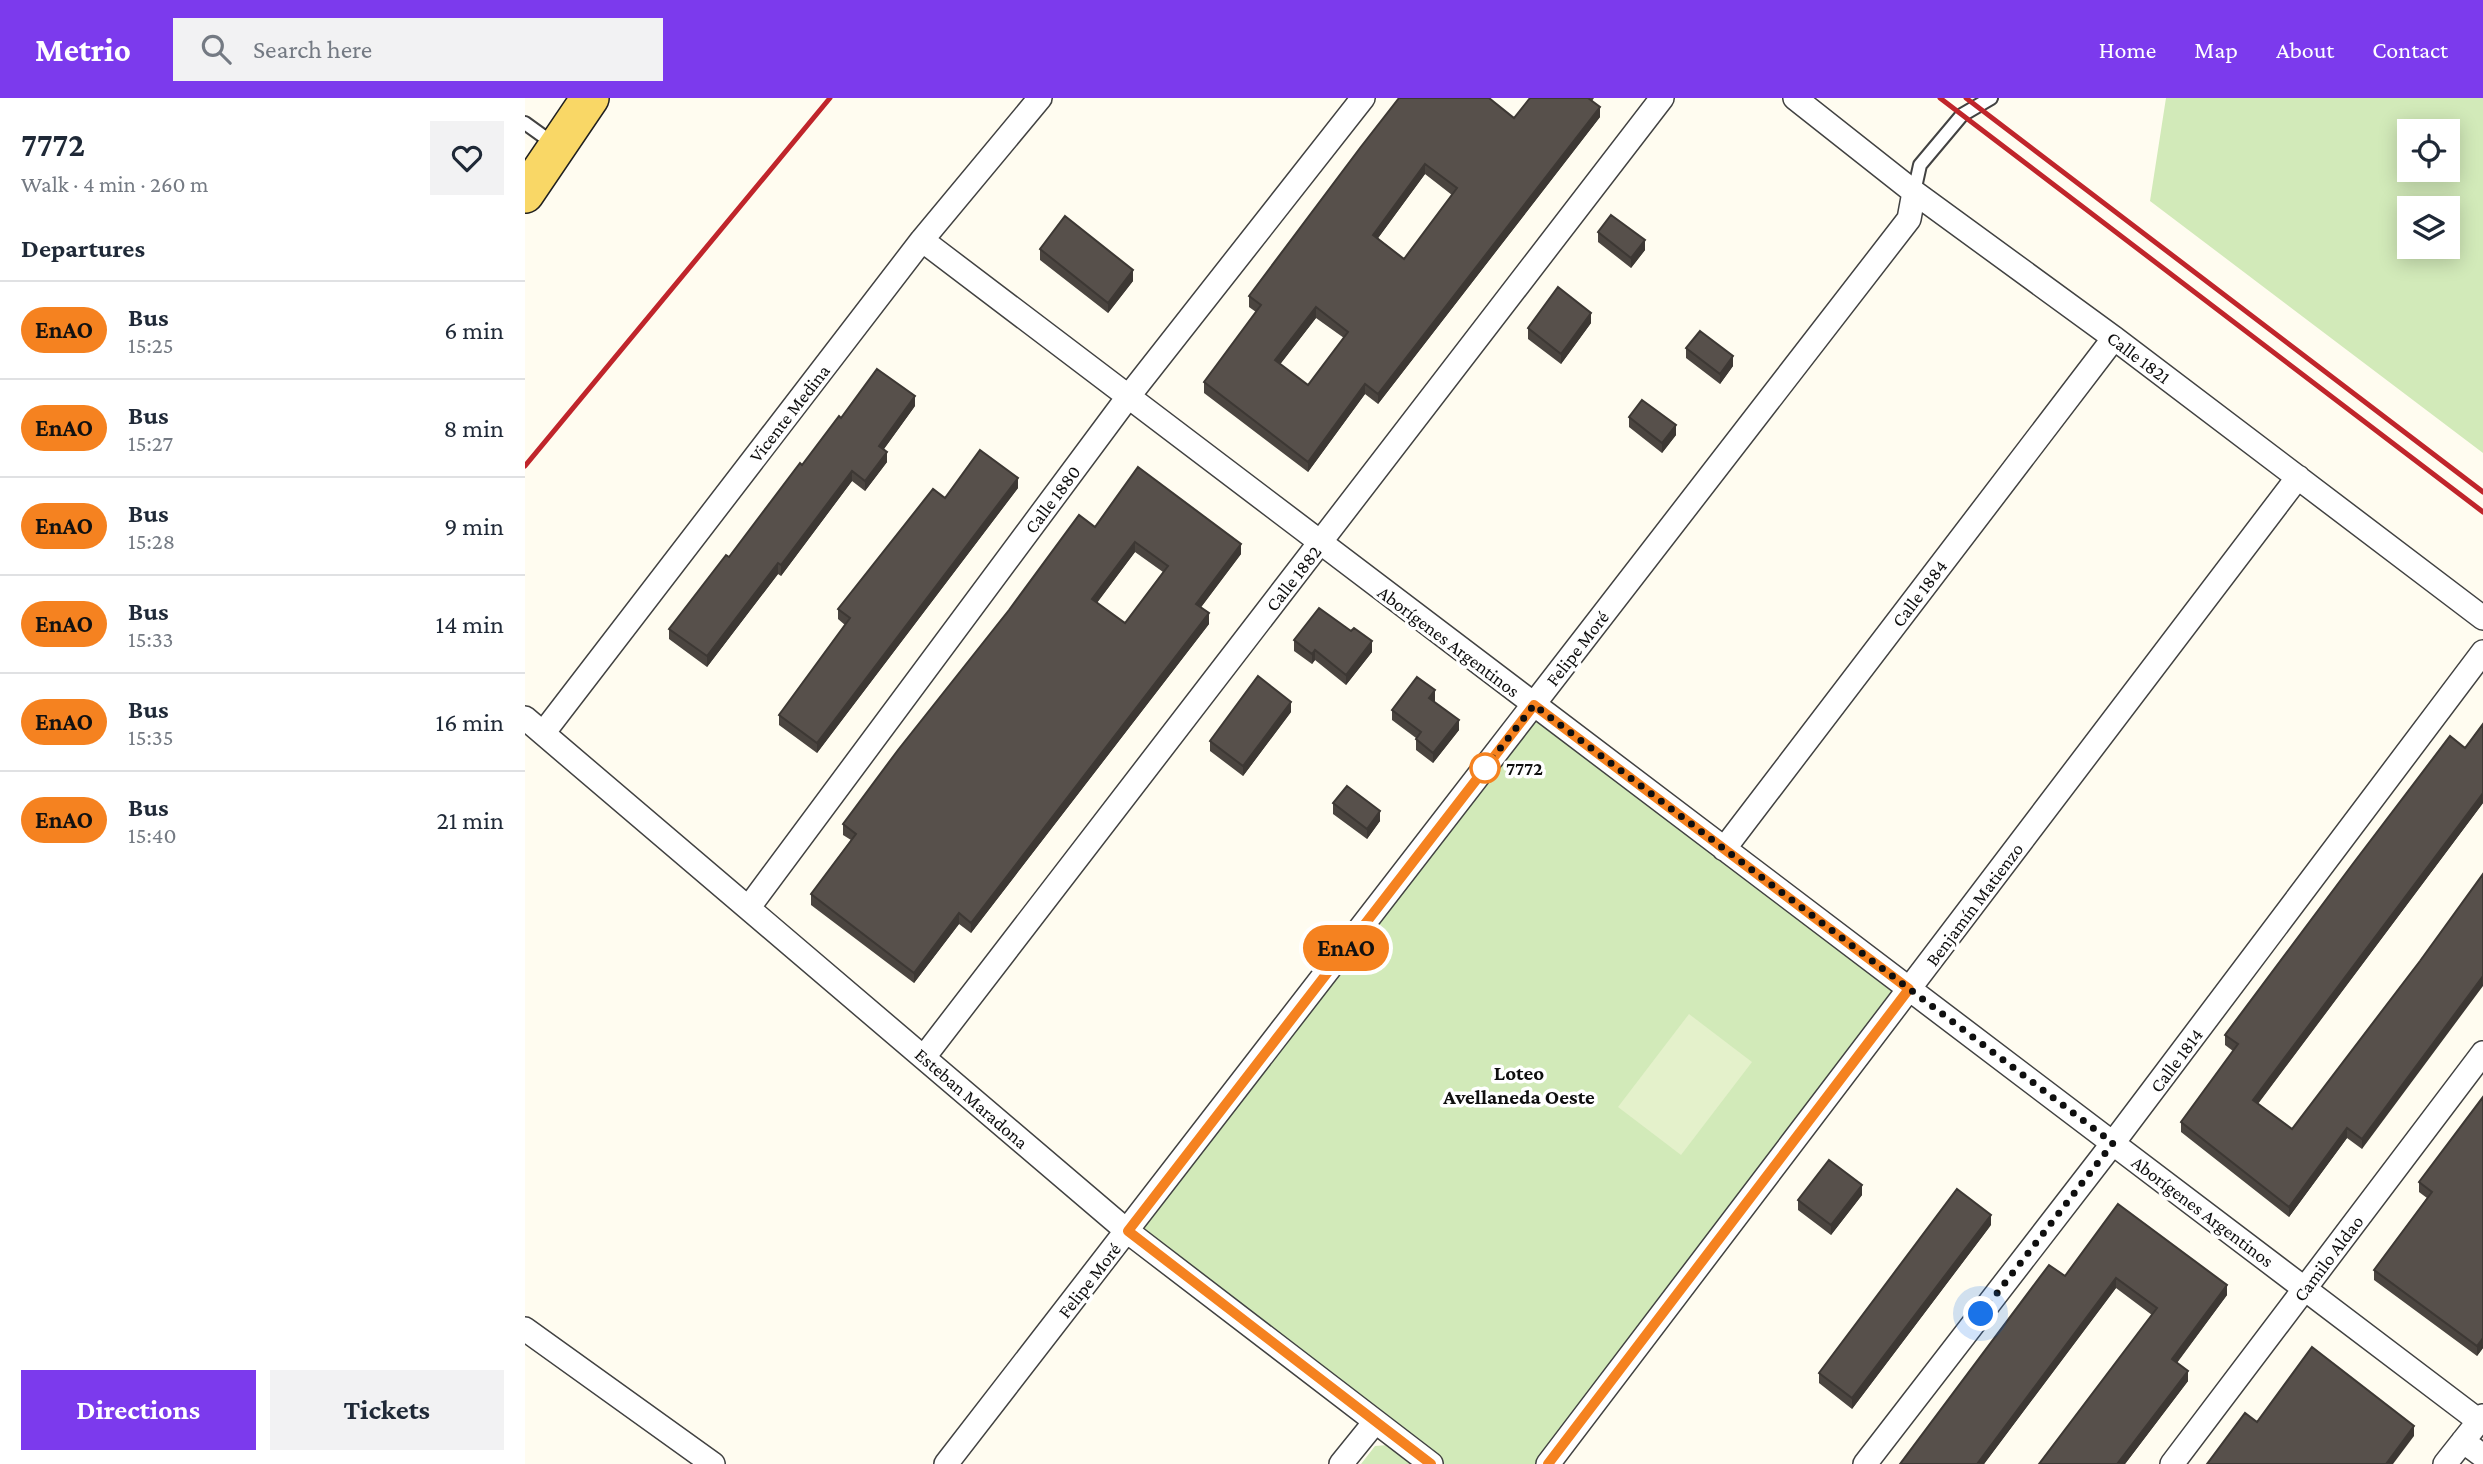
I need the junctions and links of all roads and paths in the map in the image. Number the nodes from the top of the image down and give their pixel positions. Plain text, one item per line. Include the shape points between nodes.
1 (590, 98) edge
2 (1040, 98) edge
3 (1363, 98) edge
4 (1661, 98) edge
5 (1795, 98) edge
6 (1991, 98) edge
7 (525, 123) edge
8 (557, 146) junction
9 (1914, 192) junction
10 (525, 194) edge
11 (922, 240) junction
12 (2114, 338) junction
13 (1128, 397) junction
14 (2298, 477) junction
15 (1320, 542) junction
16 (2483, 618) edge
17 (2483, 652) edge
18 (1534, 705) junction
19 (525, 718) edge
20 (544, 732) junction
21 (1724, 849) junction
22 (749, 907) junction
23 (1909, 989) junction
24 (2483, 1052) edge
25 (924, 1057) junction
26 (2113, 1143) junction
27 (1128, 1231) junction
28 (2305, 1289) junction
29 (525, 1329) edge
30 (2481, 1418) edge
31 (1375, 1422) junction
32 (2463, 1441) junction
33 (2483, 1456) edge
34 (713, 1464) edge
35 (946, 1464) edge
36 (1341, 1464) edge
37 (1431, 1464) edge
38 (1548, 1464) edge
39 (1865, 1464) edge
40 (2172, 1464) edge
41 (2445, 1464) edge

1 - 8 main road
2 - 11 street, Vicente Medina
3 - 13 street, Calle 1880
4 - 15 street, Calle 1882
5 - 9 street, Calle 1821
6 - 9 lane, Felipe Moré via 1962,115 1920,165
7 - 8 lane
8 - 10 main road
9 - 12 street, Calle 1821
9 - 18 street, Felipe Moré via 1909,219
11 - 13 street, Aborígenes Argentinos
11 - 20 street, Vicente Medina
12 - 14 street, Calle 1821
12 - 21 street, Calle 1884
13 - 15 street, Aborígenes Argentinos
13 - 22 street, Calle 1880
14 - 16 street, Calle 1821
14 - 23 street, Benjamín Matienzo
15 - 18 street, Aborígenes Argentinos
15 - 25 street, Calle 1882
17 - 26 street, Calle 1814
18 - 21 street, Aborígenes Argentinos
18 - 27 street, Felipe Moré
19 - 20 street, Esteban Maradona
20 - 22 street, Esteban Maradona
21 - 23 street, Aborígenes Argentinos
22 - 25 street, Esteban Maradona
23 - 26 street, Aborígenes Argentinos
23 - 38 street, Benjamín Matienzo
24 - 28 street, Camilo Aldao
25 - 27 street, Esteban Maradona
26 - 28 street, Aborígenes Argentinos
26 - 39 street, Calle 1814
27 - 31 street, Esteban Maradona
27 - 35 street, Felipe Moré
28 - 30 street, Aborígenes Argentinos
28 - 40 street, Camilo Aldao
29 - 34 street
30 - 32 street
31 - 36 street
31 - 37 street, Esteban Maradona
32 - 33 street
32 - 41 street

